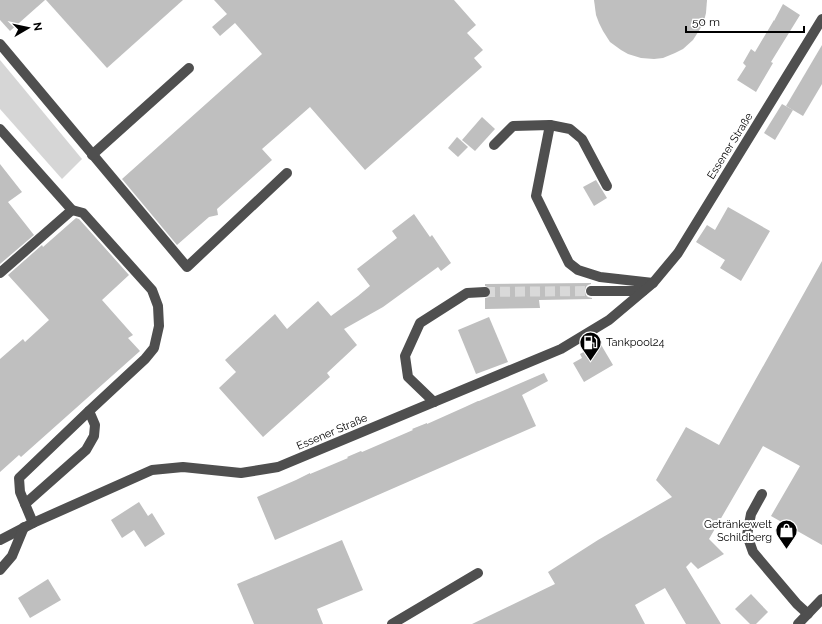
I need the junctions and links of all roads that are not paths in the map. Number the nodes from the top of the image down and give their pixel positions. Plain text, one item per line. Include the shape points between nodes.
1 (822, 19) edge
2 (0, 44) edge
3 (189, 68) dead end
4 (550, 125) junction
5 (0, 129) edge
6 (494, 145) dead end
7 (92, 155) junction
8 (287, 173) dead end
9 (607, 186) dead end
10 (72, 210) junction
11 (0, 273) edge
12 (653, 283) junction
13 (592, 291) tunnel mouth
14 (643, 291) junction
15 (485, 292) tunnel mouth
16 (434, 402) junction
17 (89, 411) junction
18 (762, 494) dead end
19 (24, 504) junction
20 (28, 525) junction
21 (0, 540) edge
22 (0, 570) edge
23 (478, 573) dead end
24 (822, 599) edge
25 (808, 614) junction
26 (392, 624) edge
27 (798, 624) edge

1 - 12 street, Essener Straße via 678,252
2 - 7 street
3 - 7 street
4 - 6 street via 513,126
4 - 9 street via 570,129 582,139
4 - 12 street via 536,196 569,263 578,270 600,277
5 - 10 street
7 - 8 street via 187,267
10 - 11 street
10 - 17 street via 83,213 152,290 158,306 159,326 154,348 145,360
12 - 14 street, Essener Straße
13 - 14 street
14 - 16 street, Essener Straße via 609,320 561,349
15 - 16 street via 467,293 420,323 404,356 408,377
16 - 20 street, Essener Straße via 278,468 241,473 184,467 152,470
17 - 19 street via 19,478
17 - 19 street via 95,425 94,436 86,450
18 - 25 street via 751,514 747,536 753,552
19 - 20 street
20 - 21 street, Essener Straße
20 - 22 street via 12,556
23 - 26 street
24 - 25 street
25 - 27 street

